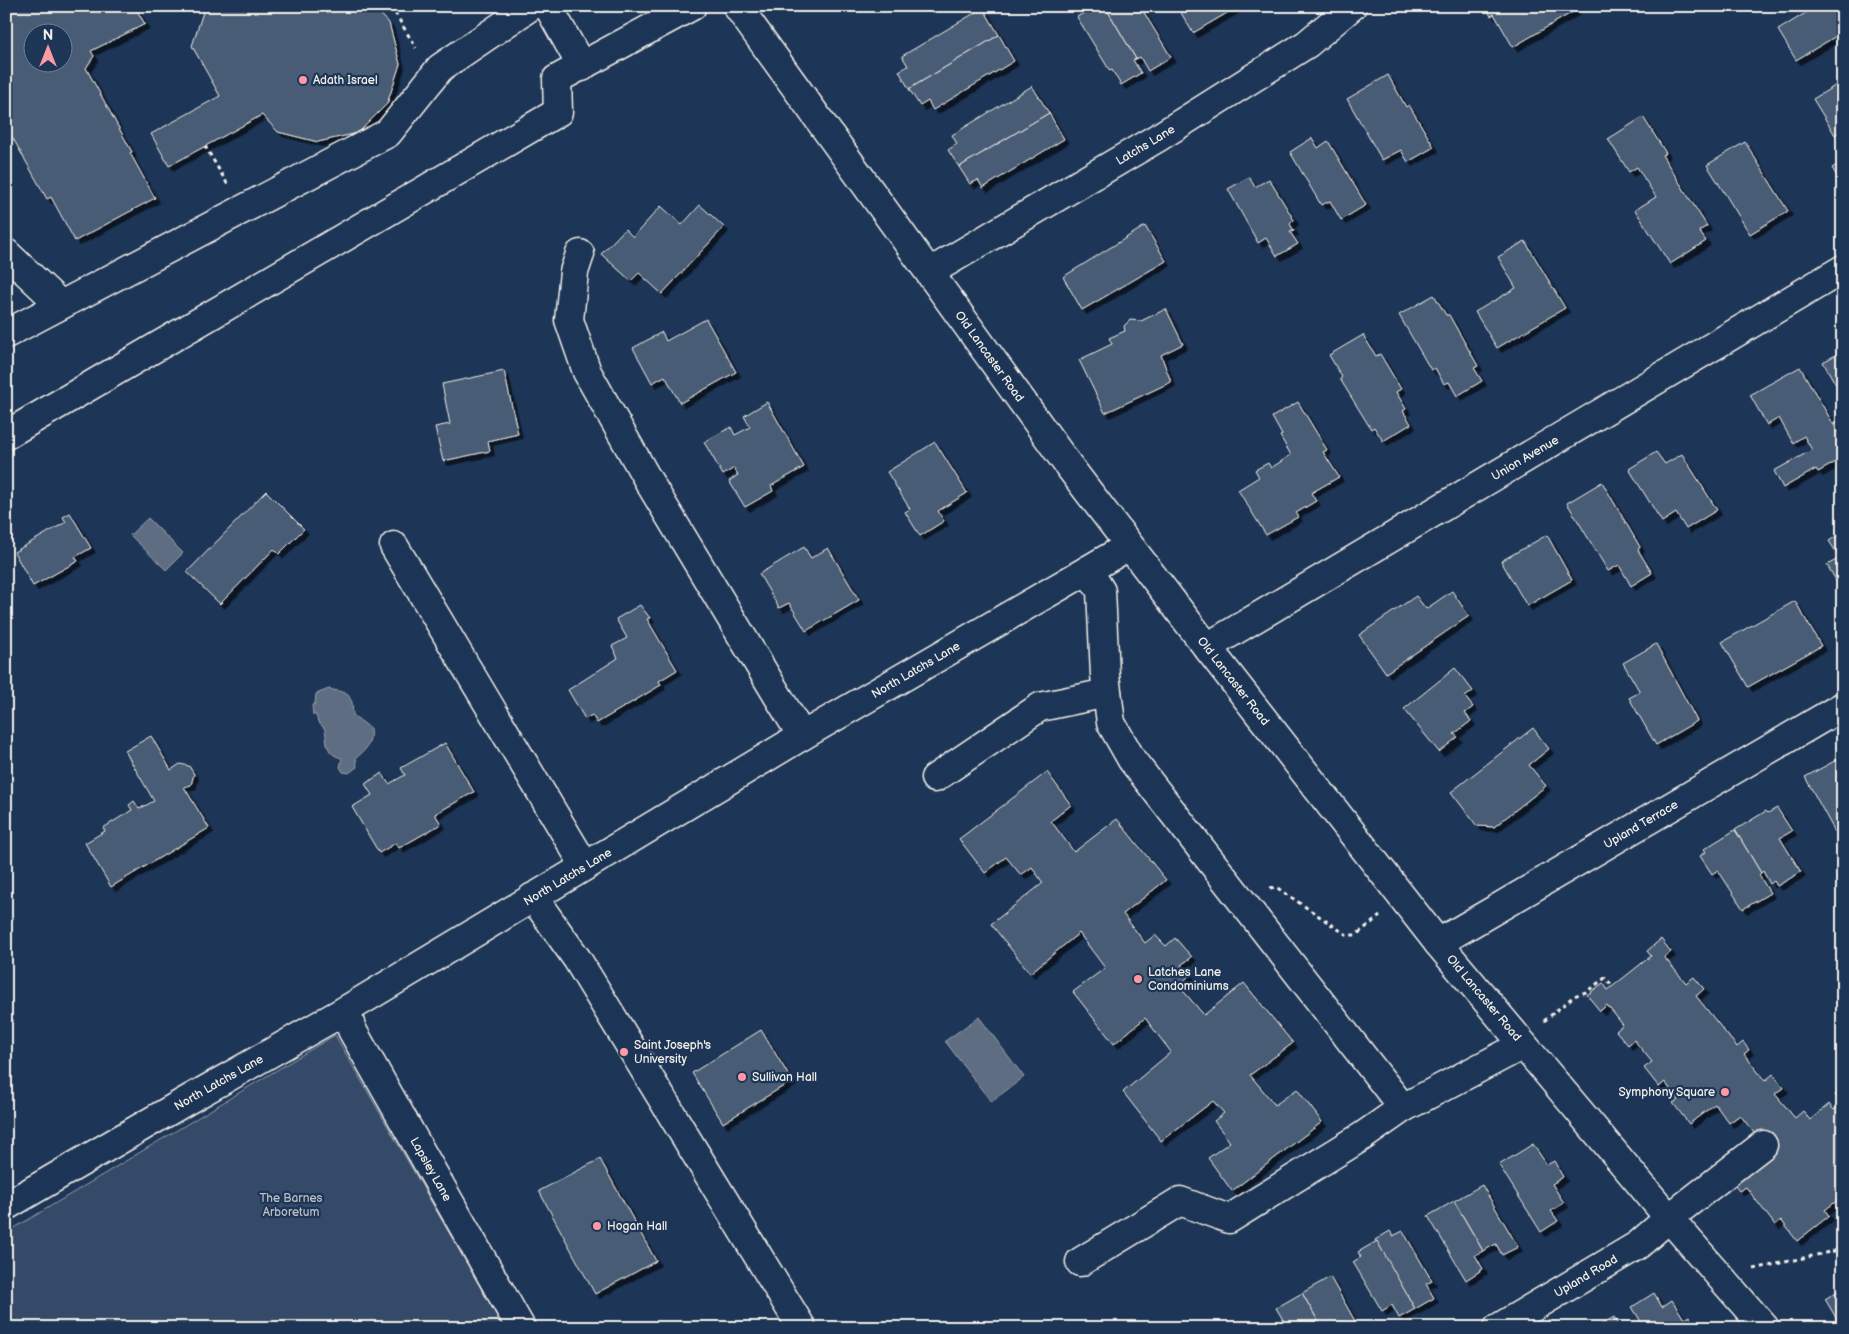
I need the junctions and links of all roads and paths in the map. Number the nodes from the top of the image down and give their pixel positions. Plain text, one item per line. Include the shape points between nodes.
1 (391, 6) edge
2 (530, 6) edge
3 (548, 6) edge
4 (692, 6) edge
5 (737, 6) edge
6 (1352, 6) edge
7 (416, 49) dead end
8 (582, 67) junction
9 (205, 146) dead end
10 (231, 190) dead end
11 (6, 253) edge
12 (580, 254) dead end
13 (1843, 269) edge
14 (930, 272) junction
15 (61, 305) junction
16 (6, 334) edge
17 (6, 436) edge
18 (394, 546) dead end
19 (1129, 546) junction
20 (1088, 570) junction
21 (1207, 647) junction
22 (1107, 693) junction
23 (1843, 706) edge
24 (802, 736) junction
25 (935, 778) dead end
26 (585, 866) junction
27 (533, 898) junction
28 (1242, 901) junction
29 (1380, 916) dead end
30 (1438, 943) junction
31 (1613, 986) dead end
32 (346, 1010) junction
33 (1544, 1020) dead end
34 (1523, 1045) junction
35 (1403, 1108) junction
36 (1763, 1145) dead end
37 (6, 1206) edge
38 (1669, 1218) junction
39 (1843, 1248) edge
40 (1080, 1262) dead end
41 (1754, 1269) dead end
42 (521, 1328) edge
43 (802, 1328) edge
44 (1498, 1328) edge
45 (1765, 1328) edge

1 - 7 path
2 - 15 street via 440,68 388,133
3 - 8 street
4 - 8 street
5 - 14 street, Old Lancaster Road
6 - 14 street, Latchs Lane via 1299,49 1159,137
8 - 17 street via 557,79 558,112
9 - 10 path
11 - 15 street
12 - 24 street via 574,272 569,320 587,372 649,482
13 - 21 street, Union Avenue
14 - 19 street, Old Lancaster Road
15 - 16 street
18 - 26 street
19 - 20 street, North Latchs Lane
19 - 21 street, Old Lancaster Road
20 - 22 street via 1101,591
20 - 24 street, North Latchs Lane
21 - 30 street, Old Lancaster Road
22 - 25 street via 1040,707
22 - 28 street via 1111,723 1132,760
23 - 30 street, Upland Terrace
24 - 26 street, North Latchs Lane
26 - 27 street, North Latchs Lane
27 - 32 street, North Latchs Lane
27 - 43 street via 577,959
28 - 29 path via 1263,888 1276,887 1347,935 1356,935
28 - 35 street
30 - 34 street, Old Lancaster Road
31 - 33 path via 1605,978 1586,992 1574,996
32 - 37 street, North Latchs Lane
32 - 42 street, Lapsley Lane via 352,1030
34 - 35 street
34 - 38 street, Old Lancaster Road
35 - 40 street via 1229,1219 1180,1200
36 - 38 street, Upland Road
38 - 44 street, Upland Road via 1638,1245
38 - 45 street, Old Lancaster Road
39 - 41 path

